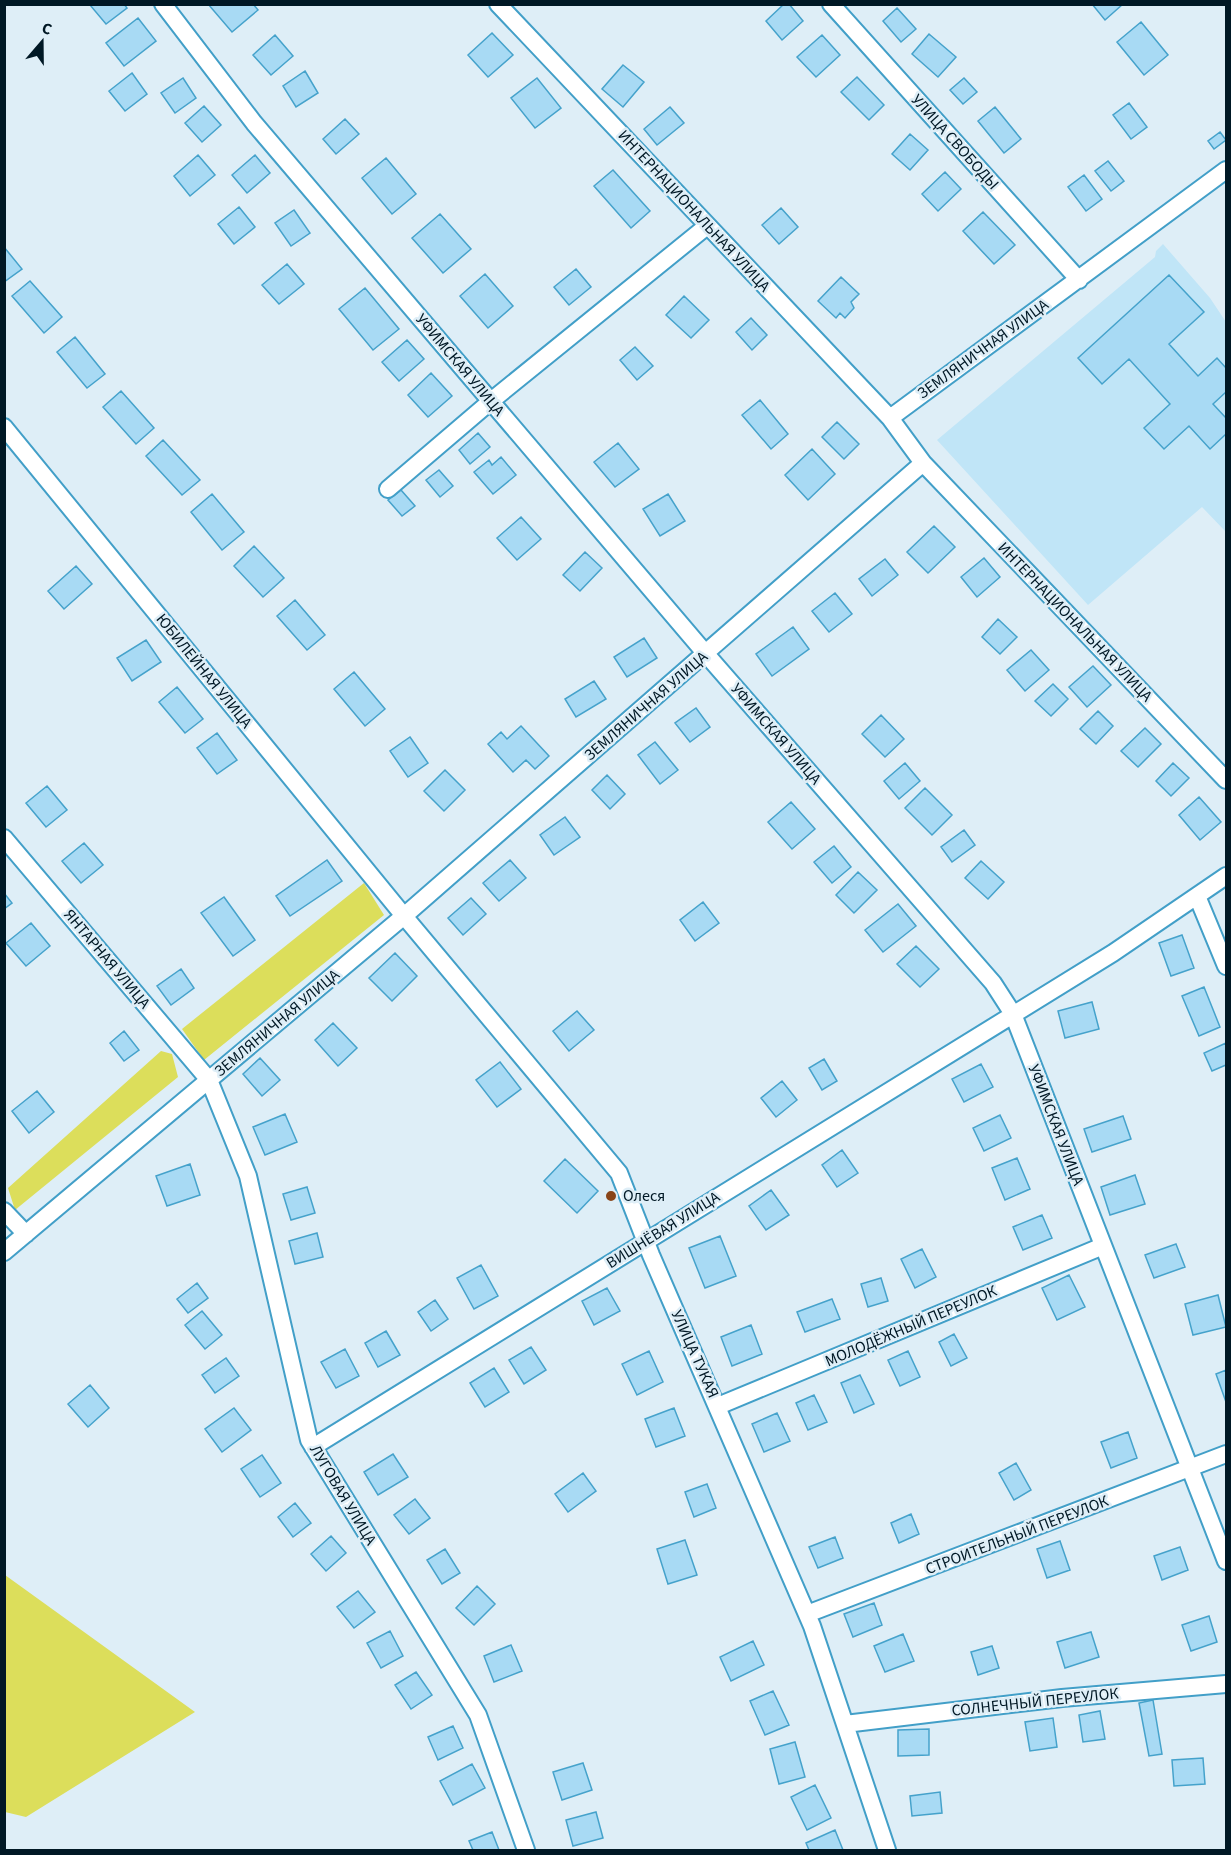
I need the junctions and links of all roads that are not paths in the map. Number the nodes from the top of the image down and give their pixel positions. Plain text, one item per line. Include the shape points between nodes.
1 (163, 4) edge
2 (498, 4) edge
3 (831, 4) edge
4 (1227, 170) edge
5 (707, 226) junction
6 (1079, 280) junction
7 (490, 401) junction
8 (890, 418) junction
9 (4, 427) edge
10 (923, 464) junction
11 (388, 489) dead end
12 (706, 654) junction
13 (1227, 780) edge
14 (4, 838) edge
15 (1227, 876) edge
16 (1197, 896) junction
17 (404, 916) junction
18 (1227, 966) edge
19 (1013, 1014) junction
20 (209, 1080) junction
21 (4, 1211) edge
22 (26, 1234) junction
23 (646, 1241) junction
24 (1103, 1246) junction
25 (4, 1252) edge
26 (718, 1406) junction
27 (313, 1447) junction
28 (1227, 1454) edge
29 (1190, 1468) junction
30 (1227, 1561) edge
31 (807, 1614) junction
32 (1227, 1684) edge
33 (845, 1724) junction
34 (526, 1851) edge
35 (887, 1851) edge

1 - 7 street, УФИМСКАЯ УЛИЦА via 254,123
2 - 5 street, ИНТЕРНАЦИОНАЛЬНАЯ УЛИЦА
3 - 6 street, УЛИЦА СВОБОДЫ
4 - 6 street, ЗЕМЛЯНИЧНАЯ УЛИЦА
5 - 7 street
5 - 8 street, ИНТЕРНАЦИОНАЛЬНАЯ УЛИЦА
6 - 8 street, ЗЕМЛЯНИЧНАЯ УЛИЦА
7 - 11 street
7 - 12 street, УФИМСКАЯ УЛИЦА
8 - 10 street
9 - 17 street, ЮБИЛЕЙНАЯ УЛИЦА
10 - 12 street, ЗЕМЛЯНИЧНАЯ УЛИЦА
10 - 13 street, ИНТЕРНАЦИОНАЛЬНАЯ УЛИЦА
12 - 17 street, ЗЕМЛЯНИЧНАЯ УЛИЦА
12 - 19 street, УФИМСКАЯ УЛИЦА via 993,983
14 - 20 street, ЯНТАРНАЯ УЛИЦА
15 - 16 street, ВИШНЁВАЯ УЛИЦА
16 - 18 street
16 - 19 street, ВИШНЁВАЯ УЛИЦА
17 - 20 street, ЗЕМЛЯНИЧНАЯ УЛИЦА
17 - 23 street, УЛИЦА ТУКАЯ via 619,1173
19 - 23 street, ВИШНЁВАЯ УЛИЦА
19 - 24 street, УФИМСКАЯ УЛИЦА
20 - 22 street, ЗЕМЛЯНИЧНАЯ УЛИЦА
20 - 27 street, ЛУГОВАЯ УЛИЦА via 248,1176
21 - 22 street
22 - 25 street, ЗЕМЛЯНИЧНАЯ УЛИЦА
23 - 26 street, УЛИЦА ТУКАЯ
23 - 27 street, ВИШНЁВАЯ УЛИЦА
24 - 26 street, МОЛОДЁЖНЫЙ ПЕРЕУЛОК
24 - 29 street, УФИМСКАЯ УЛИЦА
26 - 31 street, УЛИЦА ТУКАЯ
27 - 34 street, ЛУГОВАЯ УЛИЦА via 478,1715
28 - 29 street, СТРОИТЕЛЬНЫЙ ПЕРЕУЛОК
29 - 30 street, УФИМСКАЯ УЛИЦА
29 - 31 street, СТРОИТЕЛЬНЫЙ ПЕРЕУЛОК
31 - 33 street, УЛИЦА ТУКАЯ
32 - 33 street, СОЛНЕЧНЫЙ ПЕРЕУЛОК via 1062,1698
33 - 35 street, УЛИЦА ТУКАЯ

